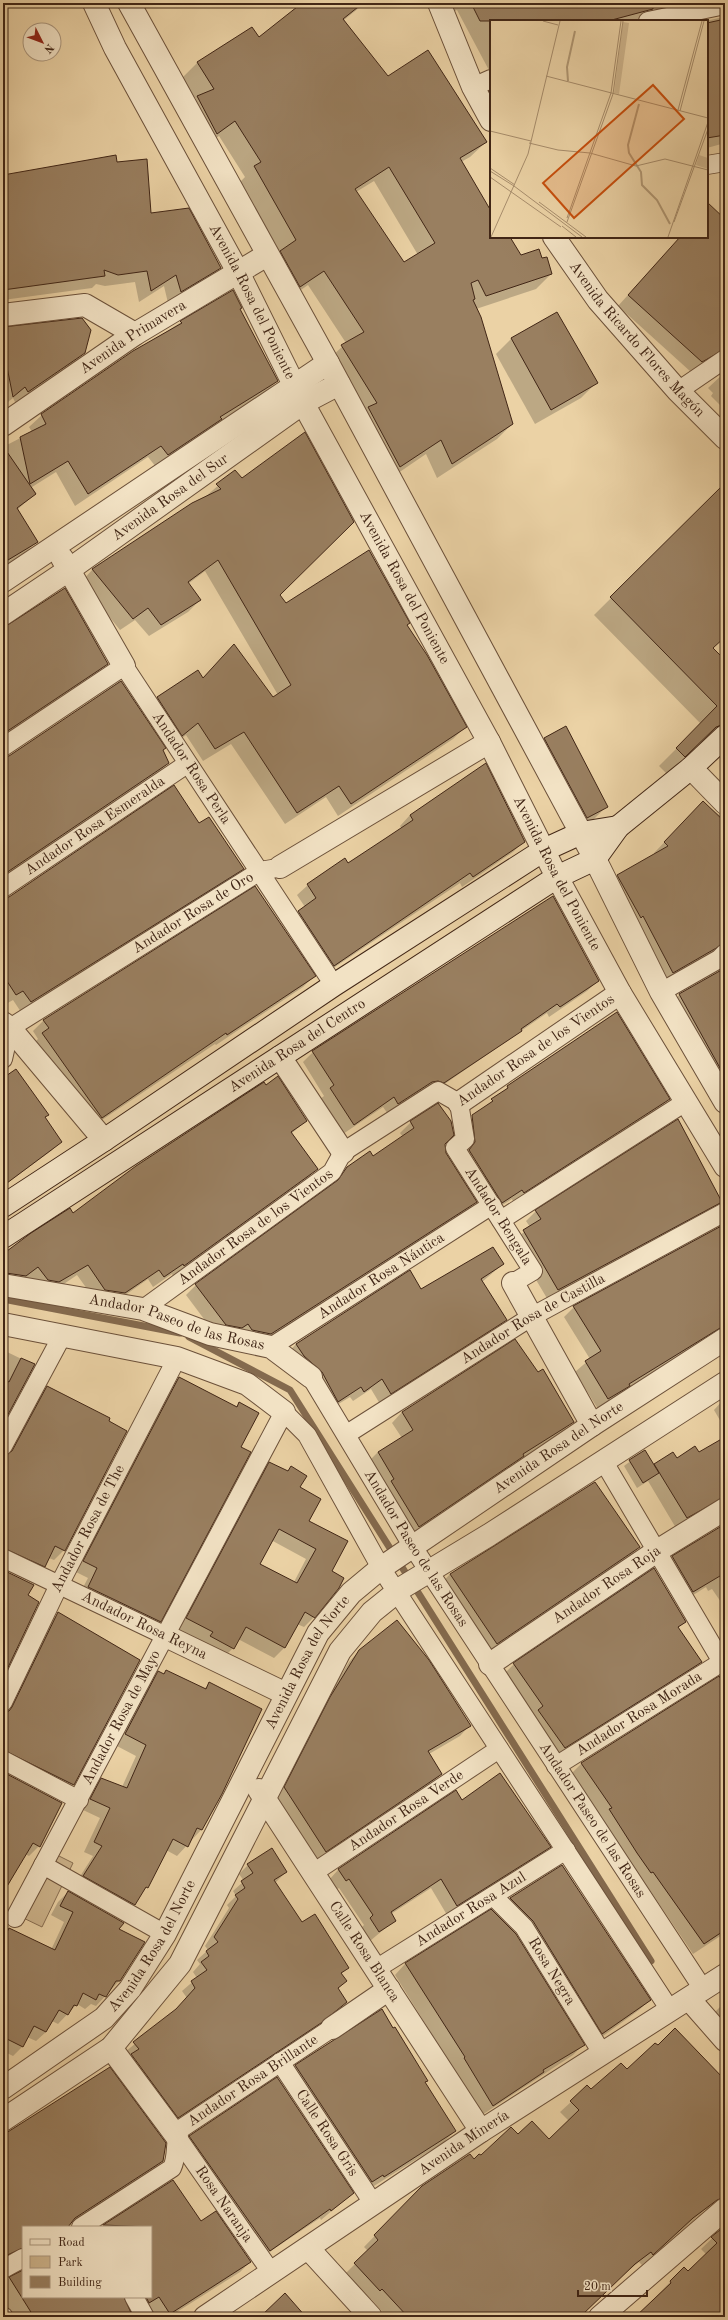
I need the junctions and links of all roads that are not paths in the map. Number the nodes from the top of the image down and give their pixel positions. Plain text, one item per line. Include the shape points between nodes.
1 (94, 3) edge
2 (129, 3) edge
3 (439, 3) edge
4 (725, 5) edge
5 (653, 20) edge
6 (482, 83) edge
7 (490, 116) edge
8 (725, 162) edge
9 (708, 165) edge
10 (555, 238) edge
11 (266, 255) junction
12 (238, 272) junction
13 (3, 315) edge
14 (135, 334) junction
15 (725, 359) edge
16 (328, 363) junction
17 (339, 384) junction
18 (678, 391) junction
19 (299, 394) junction
20 (3, 425) edge
21 (725, 438) edge
22 (55, 546) junction
23 (70, 570) junction
24 (3, 581) edge
25 (3, 614) edge
26 (124, 666) junction
27 (725, 736) edge
28 (489, 742) junction
29 (3, 747) edge
30 (187, 764) junction
31 (691, 768) junction
32 (725, 803) edge
33 (618, 827) junction
34 (581, 833) junction
35 (544, 850) junction
36 (595, 859) junction
37 (270, 869) junction
38 (557, 877) junction
39 (3, 888) edge
40 (725, 954) edge
41 (334, 985) junction
42 (661, 992) junction
43 (620, 993) junction
44 (7, 1025) edge
45 (280, 1057) junction
46 (3, 1059) edge
47 (687, 1101) junction
48 (725, 1102) edge
49 (459, 1103) junction
50 (104, 1140) junction
51 (343, 1152) junction
52 (725, 1166) edge
53 (3, 1206) edge
54 (496, 1212) junction
55 (725, 1212) edge
56 (3, 1237) edge
57 (513, 1283) joint
58 (3, 1285) edge
59 (143, 1309) junction
60 (532, 1317) junction
61 (3, 1324) edge
62 (62, 1336) junction
63 (725, 1339) edge
64 (271, 1347) junction
65 (177, 1358) junction
66 (311, 1377) joint
67 (725, 1383) edge
68 (284, 1412) junction
69 (592, 1425) junction
70 (347, 1434) junction
71 (3, 1446) edge
72 (604, 1462) junction
73 (725, 1509) edge
74 (657, 1551) junction
75 (397, 1557) junction
76 (3, 1558) edge
77 (412, 1582) junction
78 (59, 1585) junction
79 (166, 1636) junction
80 (490, 1664) junction
81 (724, 1665) edge
82 (286, 1694) junction
83 (3, 1702) edge
84 (499, 1749) junction
85 (3, 1760) edge
86 (556, 1766) junction
87 (248, 1773) junction
88 (78, 1800) junction
89 (266, 1800) junction
90 (566, 1850) junction
91 (44, 1865) junction
92 (313, 1873) junction
93 (493, 1896) junction
94 (15, 1918) dead end
95 (165, 1934) junction
96 (376, 1969) junction
97 (725, 1974) edge
98 (389, 1989) junction
99 (696, 1994) junction
100 (670, 2010) junction
101 (332, 2028) joint
102 (725, 2040) edge
103 (111, 2048) junction
104 (602, 2052) junction
105 (280, 2062) junction
106 (3, 2088) edge
107 (3, 2120) edge
108 (481, 2131) junction
109 (177, 2137) junction
110 (373, 2203) junction
111 (725, 2209) edge
112 (86, 2226) edge
113 (308, 2248) junction
114 (22, 2259) edge
115 (3, 2269) edge
116 (271, 2272) junction
117 (135, 2298) edge
118 (146, 2317) edge
119 (205, 2317) edge
120 (372, 2317) edge
121 (600, 2317) edge

1 - 12 street, Avenida Rosa del Poniente via 115,48
2 - 11 street
3 - 6 street
4 - 5 street
6 - 7 street
8 - 9 street
10 - 18 street, Avenida Ricardo Flores Magón via 598,300
11 - 12 street, Avenida Primavera
11 - 16 street
12 - 14 street, Avenida Primavera
12 - 19 street, Avenida Rosa del Poniente
13 - 14 street via 85,305
14 - 20 street, Avenida Primavera
15 - 18 street
16 - 17 street
16 - 19 street, Avenida Rosa del Sur
17 - 19 street, Avenida Rosa del Sur
17 - 34 street
18 - 21 street, Avenida Ricardo Flores Magón
19 - 22 street, Avenida Rosa del Sur
19 - 23 street, Avenida Rosa del Sur
19 - 28 street, Avenida Rosa del Poniente
22 - 23 street, Andador Rosa Perla
22 - 24 street, Avenida Rosa del Sur
23 - 25 street, Avenida Rosa del Sur
23 - 26 street, Andador Rosa Perla
26 - 29 street
26 - 30 street, Andador Rosa Perla
27 - 31 street
28 - 35 street, Avenida Rosa del Poniente
28 - 37 street, Andador Rosa de Oro
30 - 37 street, Andador Rosa Perla
30 - 39 street, Andador Rosa Esmeralda
31 - 32 street
31 - 33 street
33 - 34 street, Avenida Rosa del Centro
33 - 36 street
34 - 35 street, Avenida Rosa del Centro
34 - 36 street
35 - 38 street, Avenida Rosa del Poniente
35 - 41 street, Avenida Rosa del Centro
36 - 38 street, Avenida Rosa del Centro
36 - 42 street
37 - 41 street, Andador Rosa Perla
37 - 44 street, Andador Rosa de Oro
38 - 43 street, Avenida Rosa del Poniente
38 - 45 street, Avenida Rosa del Centro
40 - 42 street
41 - 50 street, Avenida Rosa del Centro
42 - 48 street
43 - 47 street, Avenida Rosa del Poniente
43 - 49 street, Andador Rosa de los Vientos
44 - 46 street
44 - 50 street
45 - 51 street
45 - 56 street, Avenida Rosa del Centro
47 - 52 street, Avenida Rosa del Poniente
47 - 54 street, Andador Rosa Náutica
49 - 51 street, Andador Rosa de los Vientos via 438,1091
49 - 54 street, Andador Bengala via 465,1139 455,1148
50 - 53 street, Avenida Rosa del Centro
51 - 59 street, Andador Rosa de los Vientos via 332,1172
54 - 57 street, Andador Bengala via 533,1271
54 - 64 street, Andador Rosa Náutica
55 - 60 street, Andador Rosa de Castilla
57 - 60 street, Andador Bengala
58 - 59 street, Andador Paseo de las Rosas
59 - 64 street, Andador Paseo de las Rosas via 210,1334
60 - 69 street, Andador Bengala
60 - 70 street, Andador Rosa de Castilla
61 - 62 street, Andador Paseo de las Rosas
62 - 65 street, Andador Paseo de las Rosas
62 - 71 street
63 - 69 street, Avenida Rosa del Norte
64 - 66 street, Andador Paseo de las Rosas
65 - 68 street, Andador Paseo de las Rosas via 247,1384
65 - 78 street, Andador Rosa de The
66 - 70 street, Andador Paseo de las Rosas
67 - 72 street, Avenida Rosa del Norte
68 - 75 street, Andador Paseo de las Rosas via 307,1435
68 - 79 street, Andador Rosa de Mayo
69 - 75 street, Avenida Rosa del Norte
70 - 75 street, Andador Paseo de las Rosas
72 - 74 street
72 - 77 street, Avenida Rosa del Norte
73 - 74 street, Andador Rosa Roja
74 - 80 street, Andador Rosa Roja
74 - 81 street
75 - 77 street, Andador Paseo de las Rosas
75 - 77 street, Andador Paseo de las Rosas
75 - 82 street, Avenida Rosa del Norte via 351,1593 318,1633
76 - 78 street, Andador Rosa Reyna
77 - 80 street, Andador Paseo de las Rosas
77 - 84 street, Andador Paseo de las Rosas
77 - 89 street, Avenida Rosa del Norte via 372,1612 340,1651
78 - 79 street, Andador Rosa Reyna
78 - 83 street, Andador Rosa de The
79 - 82 street, Andador Rosa Reyna
79 - 88 street, Andador Rosa de Mayo
80 - 86 street, Andador Paseo de las Rosas
81 - 86 street, Andador Rosa Morada
82 - 87 street, Avenida Rosa del Norte
84 - 90 street, Andador Paseo de las Rosas
84 - 92 street, Andador Rosa Verde
85 - 88 street
86 - 99 street, Andador Paseo de las Rosas
87 - 89 street, Calle Rosa Blanca
87 - 95 street, Avenida Rosa del Norte
88 - 91 street, Andador Rosa de Mayo
89 - 92 street, Calle Rosa Blanca
89 - 103 street, Avenida Rosa del Norte via 180,1964
90 - 93 street, Andador Rosa Azul
90 - 100 street, Andador Paseo de las Rosas
91 - 94 street, Andador Rosa de Mayo
91 - 95 street
92 - 96 street, Calle Rosa Blanca
93 - 96 street, Andador Rosa Azul
93 - 104 street, Rosa Negra via 524,1927
95 - 106 street, Avenida Rosa del Norte via 130,1989 104,2018
96 - 98 street, Calle Rosa Blanca
97 - 99 street, Avenida Minería
98 - 101 street, Andador Rosa Brillante
98 - 108 street, Calle Rosa Blanca
99 - 100 street, Avenida Minería
99 - 102 street
100 - 104 street, Avenida Minería
101 - 105 street, Andador Rosa Brillante
103 - 107 street, Avenida Rosa del Norte
103 - 109 street
104 - 108 street, Avenida Minería
105 - 109 street, Andador Rosa Brillante via 179,2130
105 - 110 street, Calle Rosa Gris
108 - 110 street, Avenida Minería
109 - 112 street, Andador Rosa Brillante via 176,2161 172,2168
109 - 116 street, Rosa Naranja
110 - 113 street, Avenida Minería
111 - 121 street
113 - 116 street, Avenida Minería
113 - 120 street
114 - 115 street
116 - 119 street, Avenida Minería
117 - 118 street

